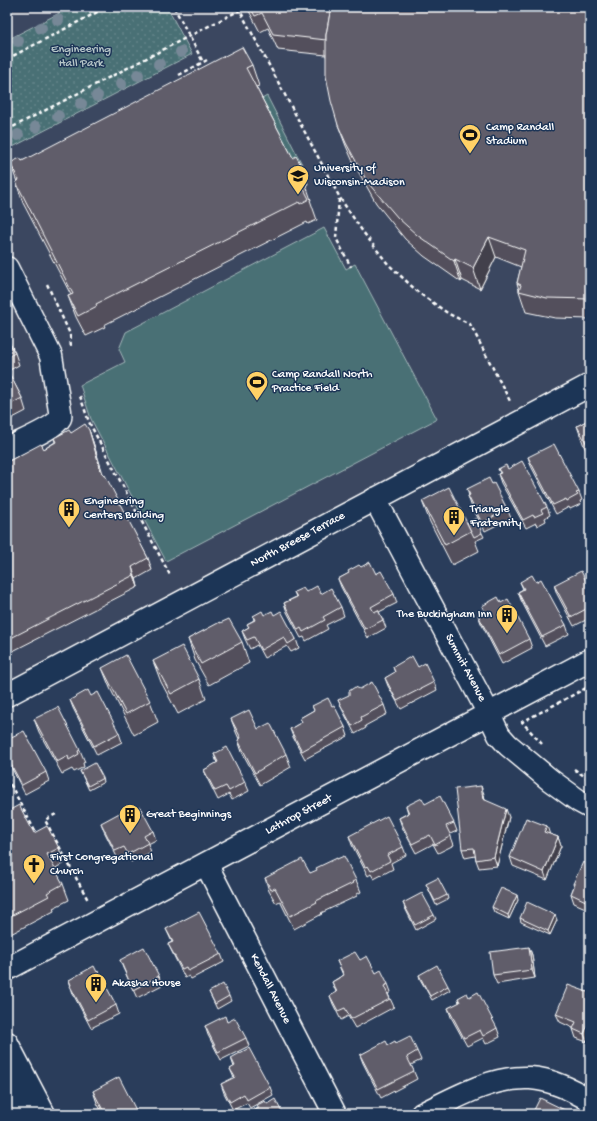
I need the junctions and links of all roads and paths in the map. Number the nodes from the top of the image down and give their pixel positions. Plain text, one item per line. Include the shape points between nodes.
1 (107, 7) edge
2 (174, 7) edge
3 (239, 9) edge
4 (190, 37) junction
5 (7, 59) edge
6 (207, 60) dead end
7 (203, 62) junction
8 (179, 75) dead end
9 (7, 130) edge
10 (340, 198) junction
11 (351, 267) dead end
12 (8, 270) edge
13 (47, 284) dead end
14 (72, 354) dead end
15 (590, 385) edge
16 (79, 390) dead end
17 (509, 398) dead end
18 (7, 449) edge
19 (375, 499) junction
20 (170, 575) dead end
21 (590, 660) edge
22 (590, 686) edge
23 (7, 695) edge
24 (489, 714) junction
25 (546, 749) dead end
26 (573, 769) dead end
27 (7, 778) edge
28 (590, 780) edge
29 (590, 807) edge
30 (56, 814) dead end
31 (53, 834) junction
32 (47, 838) edge
33 (40, 841) edge
34 (206, 864) junction
35 (88, 900) dead end
36 (7, 969) edge
37 (7, 1043) edge
38 (7, 1083) edge
39 (590, 1100) edge
40 (23, 1114) edge
41 (44, 1114) edge
42 (335, 1114) edge
43 (422, 1114) edge

1 - 5 path
2 - 4 path
3 - 4 path
3 - 10 path
4 - 7 path
4 - 9 path
6 - 7 path
7 - 8 path
10 - 11 path via 336,238
10 - 17 path via 388,264 418,294 470,324
12 - 18 street via 51,356 60,417 43,431
13 - 14 path via 70,334
15 - 19 street, North Breese Terrace
16 - 20 path via 90,422
19 - 23 street, North Breese Terrace
19 - 24 street, Summit Avenue
21 - 24 street, Lathrop Street
22 - 25 path via 522,722
24 - 29 street, Summit Avenue via 499,735 508,746 550,780
24 - 34 street, Lathrop Street
26 - 28 path
27 - 33 path
30 - 31 path via 45,820
31 - 32 path
31 - 35 path via 61,854
34 - 36 street, Lathrop Street
34 - 42 street, Kendall Avenue
37 - 41 street
38 - 40 street
39 - 43 street via 554,1082 530,1078 500,1080 470,1090

